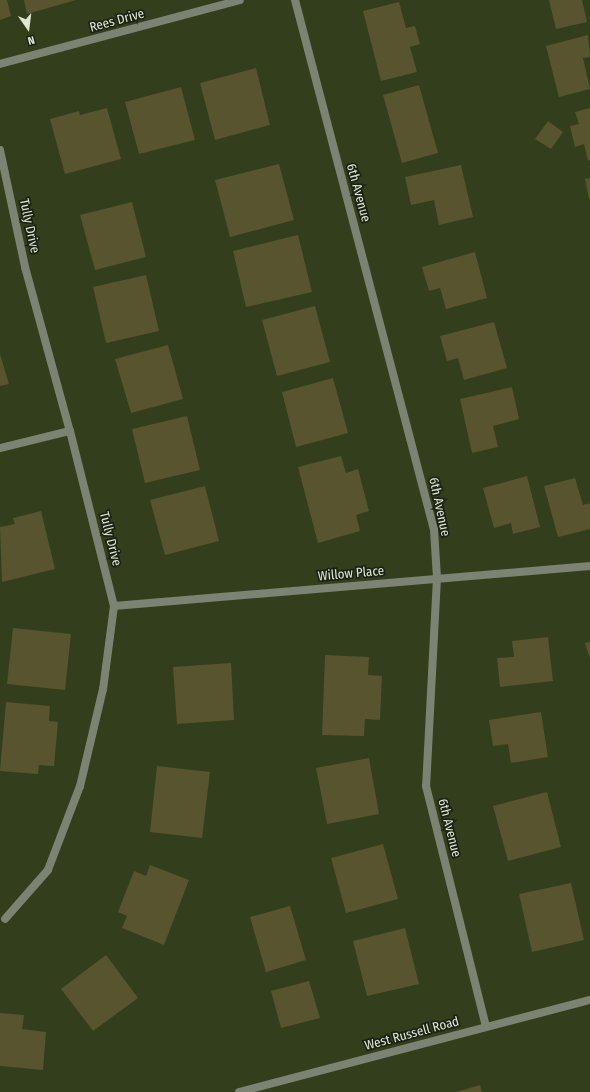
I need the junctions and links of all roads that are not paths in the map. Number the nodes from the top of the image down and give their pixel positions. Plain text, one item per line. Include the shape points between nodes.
1 (240, 0) edge
2 (295, 0) edge
3 (0, 64) edge
4 (0, 150) edge
5 (70, 432) junction
6 (0, 448) edge
7 (590, 566) edge
8 (437, 578) junction
9 (114, 606) junction
10 (5, 919) dead end
11 (590, 1000) edge
12 (486, 1027) junction
13 (239, 1092) edge

1 - 3 street, Rees Drive
2 - 8 street, 6th Avenue via 434,530
4 - 5 street, Tully Drive via 25,267
5 - 6 street
5 - 9 street, Tully Drive
7 - 8 street, Willow Place
8 - 9 street, Willow Place
8 - 12 street, 6th Avenue via 426,786
9 - 10 street, Tully Drive via 103,689 80,786 48,870
11 - 12 street, West Russell Road
12 - 13 street, West Russell Road

